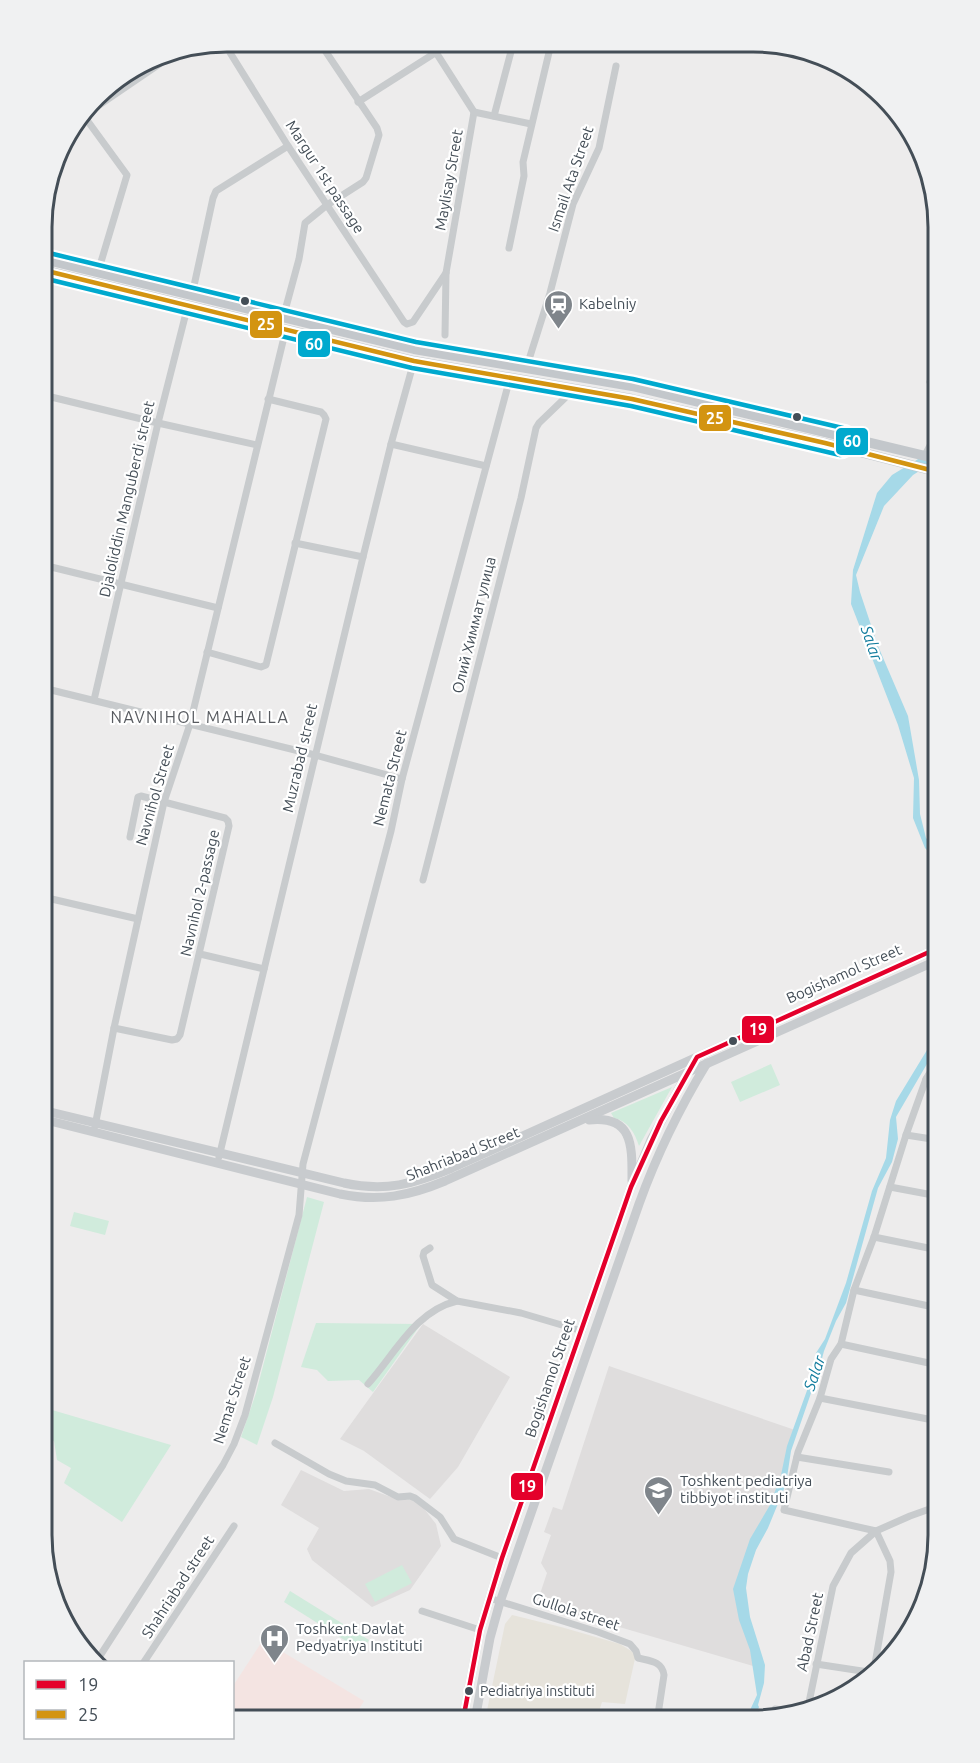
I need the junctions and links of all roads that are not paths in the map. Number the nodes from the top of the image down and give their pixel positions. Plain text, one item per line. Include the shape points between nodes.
1 (230, 52) edge
2 (326, 52) edge
3 (435, 52) joint
4 (511, 52) edge
5 (549, 52) edge
6 (616, 66) dead end
7 (148, 72) edge
8 (110, 98) edge
9 (358, 102) junction
10 (474, 112) junction
11 (494, 116) junction
12 (88, 122) edge
13 (531, 124) junction
14 (288, 146) junction
15 (327, 205) junction
16 (509, 248) dead end
17 (52, 262) edge
18 (52, 272) edge
19 (98, 272) junction
20 (446, 273) junction
21 (190, 300) junction
22 (283, 325) junction
23 (446, 335) dead end
24 (414, 361) junction
25 (526, 369) junction
26 (510, 378) junction
27 (570, 388) junction
28 (52, 399) edge
29 (268, 399) junction
30 (158, 423) junction
31 (845, 436) junction
32 (391, 444) junction
33 (257, 445) junction
34 (842, 448) junction
35 (928, 450) edge
36 (925, 455) joint
37 (486, 466) junction
38 (928, 469) edge
39 (295, 543) junction
40 (363, 557) junction
41 (52, 566) edge
42 (121, 584) junction
43 (218, 608) junction
44 (207, 652) junction
45 (52, 690) edge
46 (93, 700) junction
47 (189, 724) junction
48 (315, 755) junction
49 (402, 779) junction
50 (164, 802) junction
51 (130, 837) dead end
52 (423, 880) dead end
53 (52, 899) edge
54 (138, 920) junction
55 (927, 953) edge
56 (200, 954) junction
57 (927, 964) edge
58 (264, 969) junction
59 (780, 1025) junction
60 (114, 1028) junction
61 (697, 1057) junction
62 (708, 1064) junction
63 (687, 1072) junction
64 (926, 1079) edge
65 (654, 1082) junction
66 (52, 1113) edge
67 (52, 1121) edge
68 (577, 1122) junction
69 (95, 1127) junction
70 (906, 1135) junction
71 (927, 1138) edge
72 (219, 1158) junction
73 (302, 1173) junction
74 (301, 1184) junction
75 (631, 1187) junction
76 (890, 1187) junction
77 (927, 1194) edge
78 (874, 1237) junction
79 (430, 1248) dead end
80 (927, 1248) edge
81 (608, 1254) junction
82 (620, 1258) junction
83 (854, 1290) junction
84 (457, 1301) junction
85 (927, 1306) edge
86 (582, 1331) junction
87 (841, 1344) junction
88 (927, 1363) edge
89 (368, 1384) dead end
90 (559, 1396) junction
91 (820, 1398) junction
92 (570, 1400) junction
93 (927, 1419) edge
94 (546, 1434) junction
95 (557, 1438) junction
96 (275, 1443) dead end
97 (797, 1457) junction
98 (889, 1472) dead end
99 (927, 1510) edge
100 (234, 1526) dead end
101 (876, 1531) junction
102 (502, 1558) junction
103 (489, 1598) junction
104 (500, 1602) junction
105 (422, 1611) dead end
106 (480, 1630) junction
107 (100, 1655) edge
108 (877, 1658) edge
109 (145, 1661) edge
110 (816, 1664) junction
111 (861, 1672) edge
112 (809, 1701) edge
113 (466, 1710) edge
114 (477, 1710) edge
115 (659, 1710) edge

1 - 14 street, Margur 1st passage
2 - 9 street, Navnihol Street
3 - 9 street
3 - 10 street, Maylisay Street
4 - 11 street
5 - 13 street
6 - 25 street, Ismail Ata Street via 598,148 573,204
7 - 8 street
9 - 15 street, Navnihol Street via 379,135 366,178
10 - 11 street
10 - 20 street, Maylisay Street
11 - 13 street
12 - 19 street via 127,175
13 - 16 street
14 - 15 street, Margur 1st passage
14 - 21 street, Djaloliddin Manguberdi street via 216,191
15 - 20 street, Margur 1st passage via 407,324
15 - 22 street, Navnihol Street via 305,223
17 - 19 main road
18 - 21 main road
19 - 21 main road
20 - 23 street, Maylisay Street
21 - 22 main road
21 - 30 street, Djaloliddin Manguberdi street
22 - 24 main road
22 - 25 main road
22 - 29 street, Navnihol Street
24 - 26 main road
24 - 32 street, Muzrabad street
25 - 31 main road via 632,386
26 - 27 main road
26 - 37 street, Nemata Street
27 - 34 main road
27 - 52 street, Олий Химмат улица via 536,428
28 - 30 street
29 - 33 street, Navnihol Street
29 - 39 street via 321,412 326,418
30 - 33 street
30 - 42 street, Djaloliddin Manguberdi street
31 - 34 main road
31 - 36 main road
32 - 37 street
32 - 40 street, Muzrabad street
33 - 43 street, Navnihol Street
34 - 38 main road
35 - 36 street
37 - 49 street, Nemata Street
39 - 40 street
39 - 44 street via 266,665 261,668
40 - 48 street, Muzrabad street
41 - 42 street
42 - 43 street
42 - 46 street, Djaloliddin Manguberdi street
43 - 44 street, Navnihol Street
44 - 47 street, Navnihol Street
45 - 46 street
46 - 47 street
47 - 48 street
47 - 50 street, Navnihol Street
48 - 49 street
48 - 58 street, Muzrabad street
49 - 73 street, Nemata Street
50 - 51 street, Navnihol 2-passage via 138,797
50 - 54 street, Navnihol Street
50 - 56 street, Navnihol 2-passage via 228,821
53 - 54 street
54 - 60 street, Navnihol Street
55 - 59 main road, Bogishamol Street
56 - 58 street
56 - 60 street, Navnihol 2-passage via 177,1039
57 - 59 main road, Bogishamol Street
58 - 72 street, Muzrabad street
59 - 61 main road, Bogishamol Street
59 - 62 main road, Bogishamol Street
60 - 69 street, Navnihol Street
61 - 62 main road
61 - 63 main road, Bogishamol Street
61 - 65 main road, Shahriabad Street
62 - 63 main road, Shahriabad Street
62 - 82 main road, Bogishamol Street via 664,1141
63 - 65 main road, Shahriabad Street
63 - 75 main road, Bogishamol Street
64 - 70 street
65 - 68 main road, Shahriabad Street
65 - 73 main road, Shahriabad Street via 411,1184 366,1187
66 - 69 main road, Shahriabad Street
67 - 69 main road, Shahriabad Street
68 - 74 main road, Shahriabad Street via 445,1181 406,1194 363,1198
68 - 75 main road via 605,1119 625,1131 632,1150
69 - 72 main road, Shahriabad Street
70 - 71 street
70 - 76 street
72 - 73 main road, Shahriabad Street
72 - 74 main road, Shahriabad Street
73 - 74 street, Nemata Street
74 - 107 street, Nemat Street via 298,1215 234,1444
75 - 81 main road, Bogishamol Street
76 - 77 street
76 - 78 street
78 - 80 street
78 - 83 street
79 - 84 street via 423,1256 432,1286
81 - 82 main road
81 - 86 main road, Bogishamol Street
82 - 92 main road, Bogishamol Street
83 - 85 street
83 - 87 street
84 - 86 street via 521,1313
84 - 89 street via 426,1315
86 - 90 main road, Bogishamol Street
87 - 88 street
87 - 91 street via 831,1359
90 - 92 main road
90 - 94 main road, Bogishamol Street
91 - 93 street
91 - 97 street
92 - 95 main road, Bogishamol Street
94 - 95 main road
94 - 102 main road, Bogishamol Street
95 - 104 main road, Bogishamol Street
96 - 102 street via 346,1481 375,1485 398,1497 415,1498 442,1520 453,1539
97 - 98 street
97 - 101 street via 784,1510
99 - 101 street, Abad Street
100 - 109 street, Shahriabad street
101 - 108 street via 891,1572
101 - 110 street, Abad Street via 850,1554 833,1586
102 - 103 main road, Bogishamol Street
103 - 104 street, Gullola street
103 - 106 main road, Bogishamol Street
104 - 114 main road, Bogishamol Street
104 - 115 street, Gullola street via 630,1644 638,1658 660,1664 664,1675
105 - 106 street
106 - 113 main road, Bogishamol Street
110 - 111 street
110 - 112 street, Abad Street

